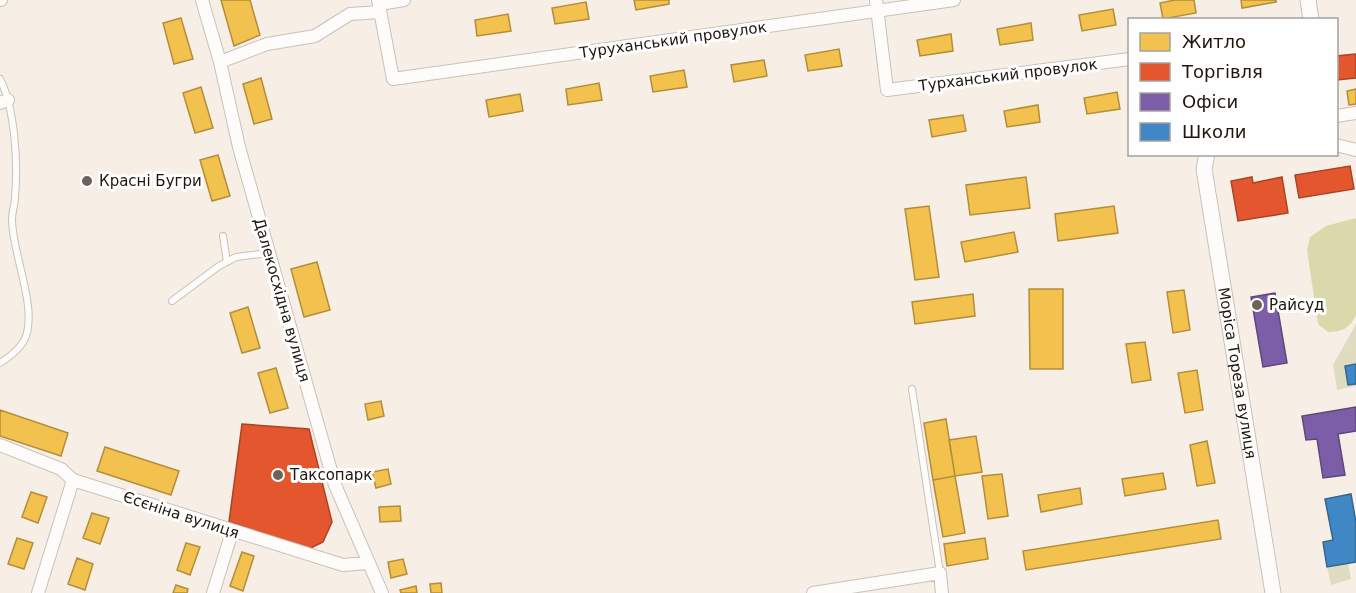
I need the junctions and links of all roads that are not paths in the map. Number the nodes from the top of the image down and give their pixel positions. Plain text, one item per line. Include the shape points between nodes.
1 (202, 0) edge
2 (404, 0) edge
3 (954, 0) edge
4 (1308, 0) edge
5 (379, 5) edge
6 (876, 6) edge
7 (1311, 18) edge
8 (1128, 59) edge
9 (220, 62) junction
10 (0, 79) edge
11 (4, 102) edge
12 (1356, 113) edge
13 (1338, 116) edge
14 (1338, 146) edge
15 (1356, 150) edge
16 (1207, 156) edge
17 (223, 236) dead end
18 (269, 253) junction
19 (227, 262) junction
20 (172, 301) dead end
21 (0, 363) edge
22 (912, 389) dead end
23 (0, 445) edge
24 (73, 480) junction
25 (232, 532) junction
26 (367, 563) junction
27 (940, 573) junction
28 (38, 593) edge
29 (213, 593) edge
30 (382, 593) edge
31 (813, 593) edge
32 (942, 593) edge
33 (1273, 593) edge

1 - 9 street, Далекосхідна вулиця
2 - 5 street
3 - 6 street, Туруханський провулок
4 - 7 street
5 - 6 street, Туруханський провулок via 393,79
5 - 9 street via 350,14 315,36 267,44
6 - 8 street, Турханський провулок via 887,90
9 - 18 street, Далекосхідна вулиця via 238,147
10 - 11 lane
11 - 21 lane via 15,172 12,218 25,292 27,332 22,343
12 - 13 street
14 - 15 street
16 - 33 street, Моріса Тореза вулиця via 1204,169
17 - 19 lane
18 - 19 lane via 236,257
18 - 26 street, Далекосхідна вулиця via 335,485
19 - 20 lane
22 - 27 lane
23 - 24 street, Єсєніна вулиця via 62,469
24 - 25 street, Єсєніна вулиця
24 - 28 street
25 - 26 street, Єсєніна вулиця via 343,565
25 - 29 street
26 - 30 street, Далекосхідна вулиця
27 - 31 street
27 - 32 street

